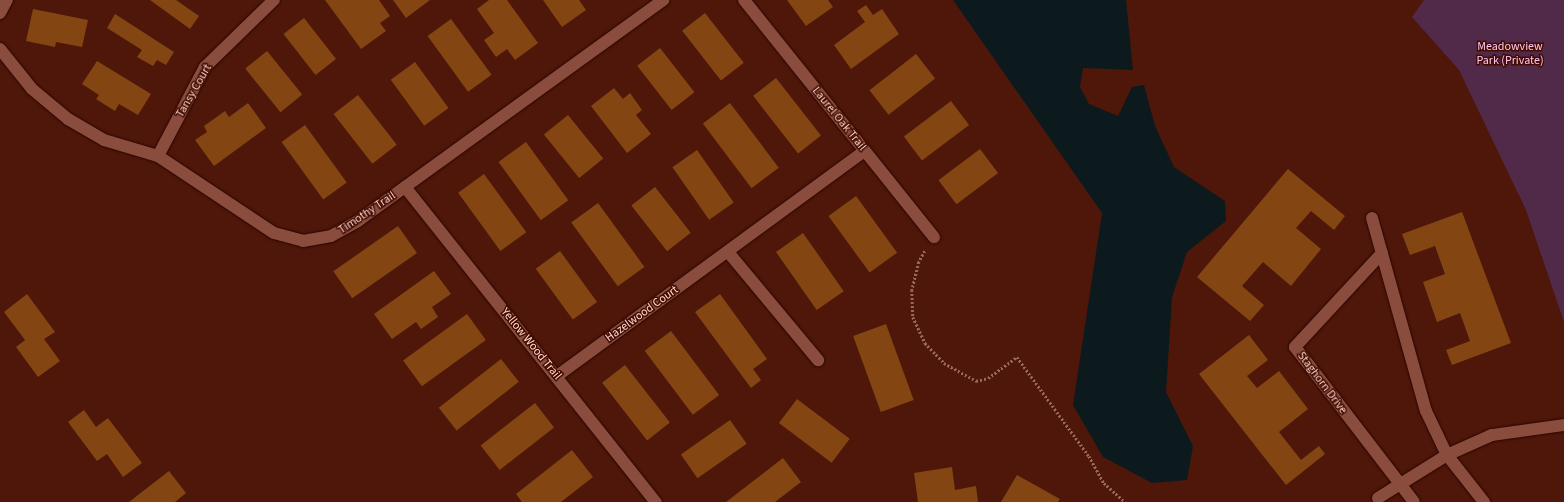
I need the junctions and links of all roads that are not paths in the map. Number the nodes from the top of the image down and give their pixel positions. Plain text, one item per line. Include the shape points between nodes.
1 (7, 0) edge
2 (274, 0) edge
3 (663, 0) edge
4 (744, 0) edge
5 (0, 13) edge
6 (0, 49) edge
7 (864, 150) junction
8 (158, 156) junction
9 (405, 187) junction
10 (1372, 218) dead end
11 (934, 237) road end
12 (728, 252) junction
13 (1382, 253) junction
14 (818, 360) dead end
15 (557, 376) junction
16 (1564, 425) edge
17 (1447, 455) junction
18 (1398, 483) junction
19 (1378, 498) dead end
20 (656, 502) edge
21 (1414, 502) edge
22 (1484, 502) edge

1 - 5 street
2 - 8 street, Tansy Court via 205,67
3 - 9 street, Timothy Trail
4 - 7 street, Laurel Oak Trail
6 - 8 street, Timothy Trail via 32,89 68,119 104,140
7 - 11 street, Laurel Oak Trail
7 - 12 street, Hazelwood Court
8 - 9 street, Timothy Trail via 274,233 303,241 331,236
9 - 15 street, Yellow Wood Trail
10 - 13 street
12 - 14 street
12 - 15 street, Hazelwood Court
13 - 17 street via 1426,412
13 - 18 street, Staghorn Drive via 1295,347
15 - 20 street, Yellow Wood Trail
16 - 17 street via 1492,434
17 - 18 street
17 - 22 street
18 - 19 street
18 - 21 street, Staghorn Drive

